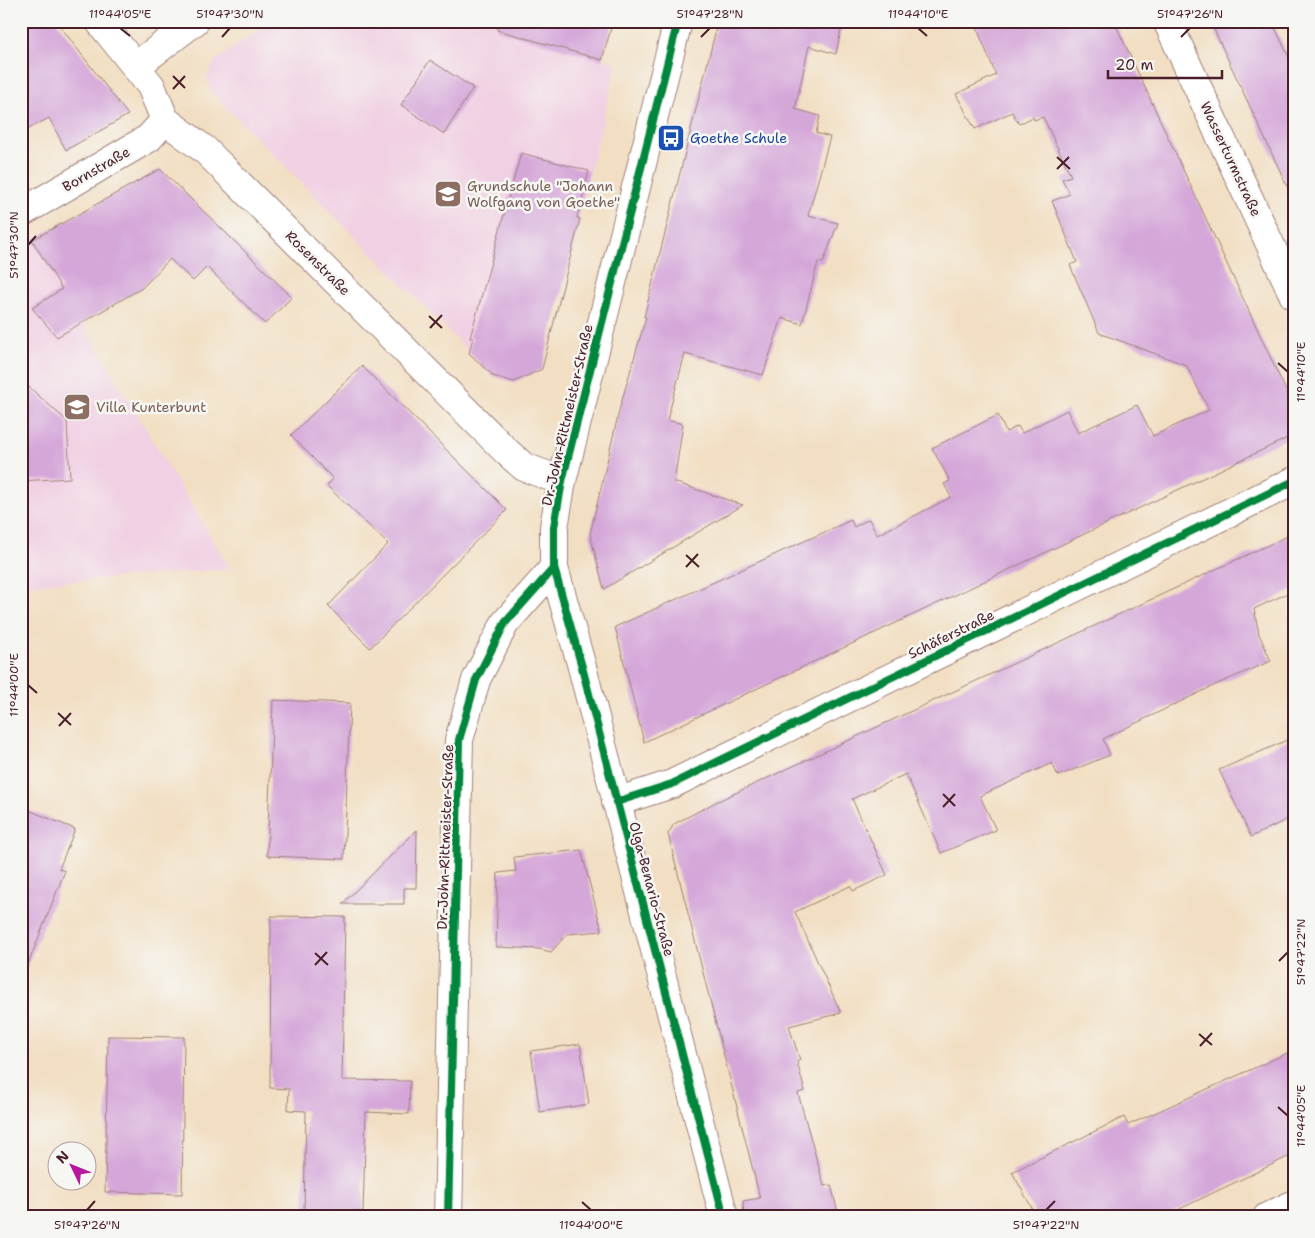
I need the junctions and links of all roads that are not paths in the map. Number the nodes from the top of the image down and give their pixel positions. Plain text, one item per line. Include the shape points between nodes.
1 (99, 21) edge
2 (195, 21) edge
3 (678, 21) edge
4 (1168, 21) edge
5 (136, 66) junction
6 (165, 120) junction
7 (21, 213) edge
8 (1294, 296) edge
9 (562, 481) junction
10 (1294, 481) edge
11 (554, 568) junction
12 (616, 802) junction
13 (1294, 1204) edge
14 (448, 1217) edge
15 (724, 1217) edge
16 (1267, 1217) edge

1 - 5 street
2 - 5 street
3 - 9 street, Dr.-John-Rittmeister-Straße
4 - 8 street, Wasserturmstraße
5 - 6 street via 151,86
6 - 7 street, Bornstraße via 149,138
6 - 9 street, Rosenstraße via 204,150 507,452 524,467
9 - 11 street, Dr.-John-Rittmeister-Straße via 554,527
10 - 12 street, Schäferstraße via 672,784
11 - 12 street, Olga-Benario-Straße
11 - 14 street, Dr.-John-Rittmeister-Straße via 506,623 476,680 459,740
12 - 15 street, Olga-Benario-Straße
13 - 16 street

